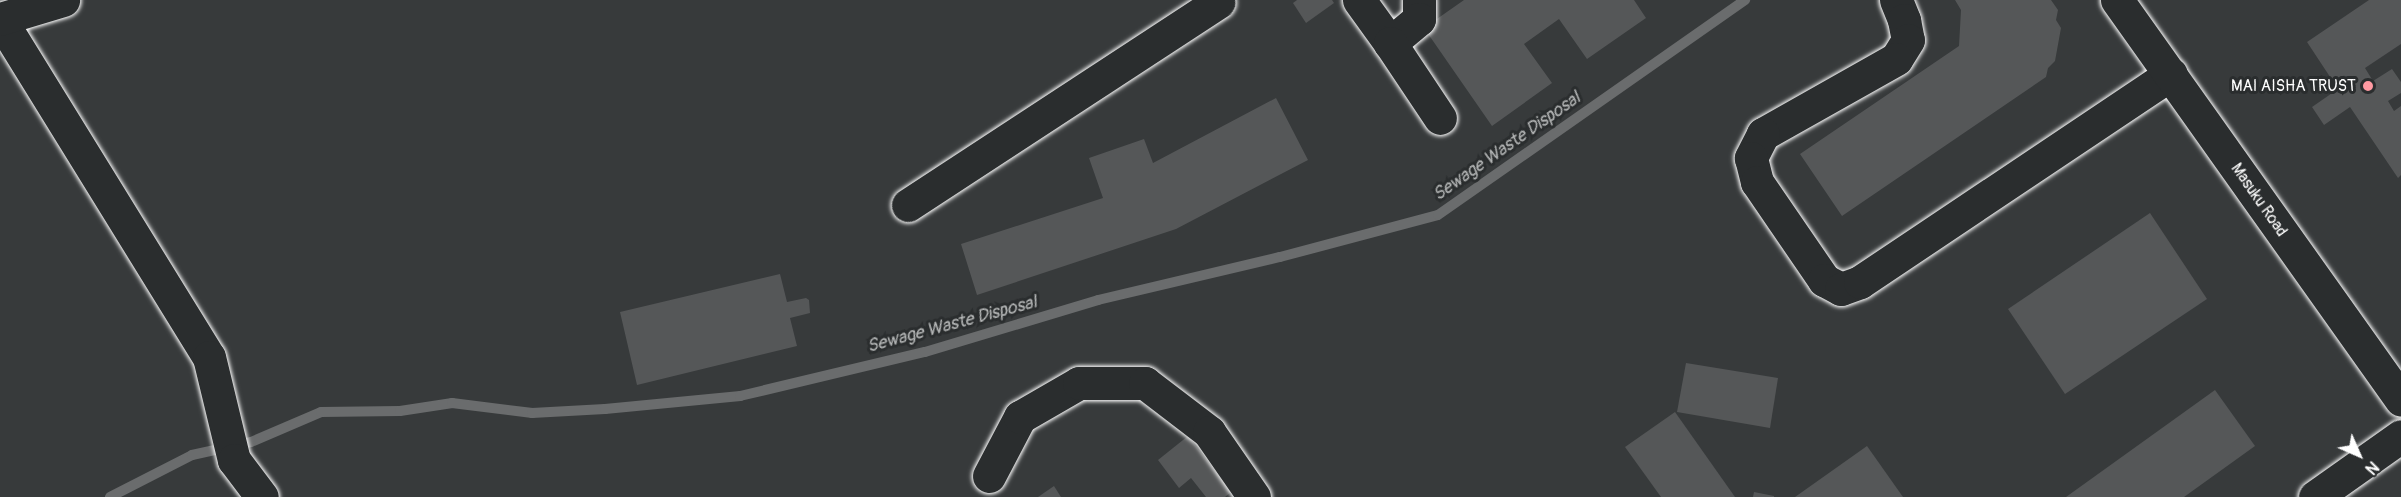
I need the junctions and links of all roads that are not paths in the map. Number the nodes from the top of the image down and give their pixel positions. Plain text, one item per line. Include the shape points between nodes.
1 (63, 0) edge
2 (1359, 0) edge
3 (1419, 0) edge
4 (1896, 0) edge
5 (2117, 0) edge
6 (1219, 1) edge
7 (0, 19) edge
8 (1389, 43) junction
9 (2171, 74) junction
10 (1440, 118) dead end
11 (908, 205) dead end
12 (2401, 399) edge
13 (2401, 436) edge
14 (989, 476) dead end
15 (262, 497) edge
16 (1254, 497) edge
17 (2315, 497) edge

1 - 7 street
2 - 8 street
3 - 8 street via 1419,19
4 - 9 street via 1908,40 1896,59 1763,134 1751,158 1757,182 1824,280 1841,289 1860,282
5 - 9 street, Masuku Road
6 - 11 street
7 - 15 street via 209,357 234,460
8 - 10 street
9 - 12 street, Masuku Road
13 - 17 street
14 - 16 street via 1020,417 1079,383 1145,383 1209,432

